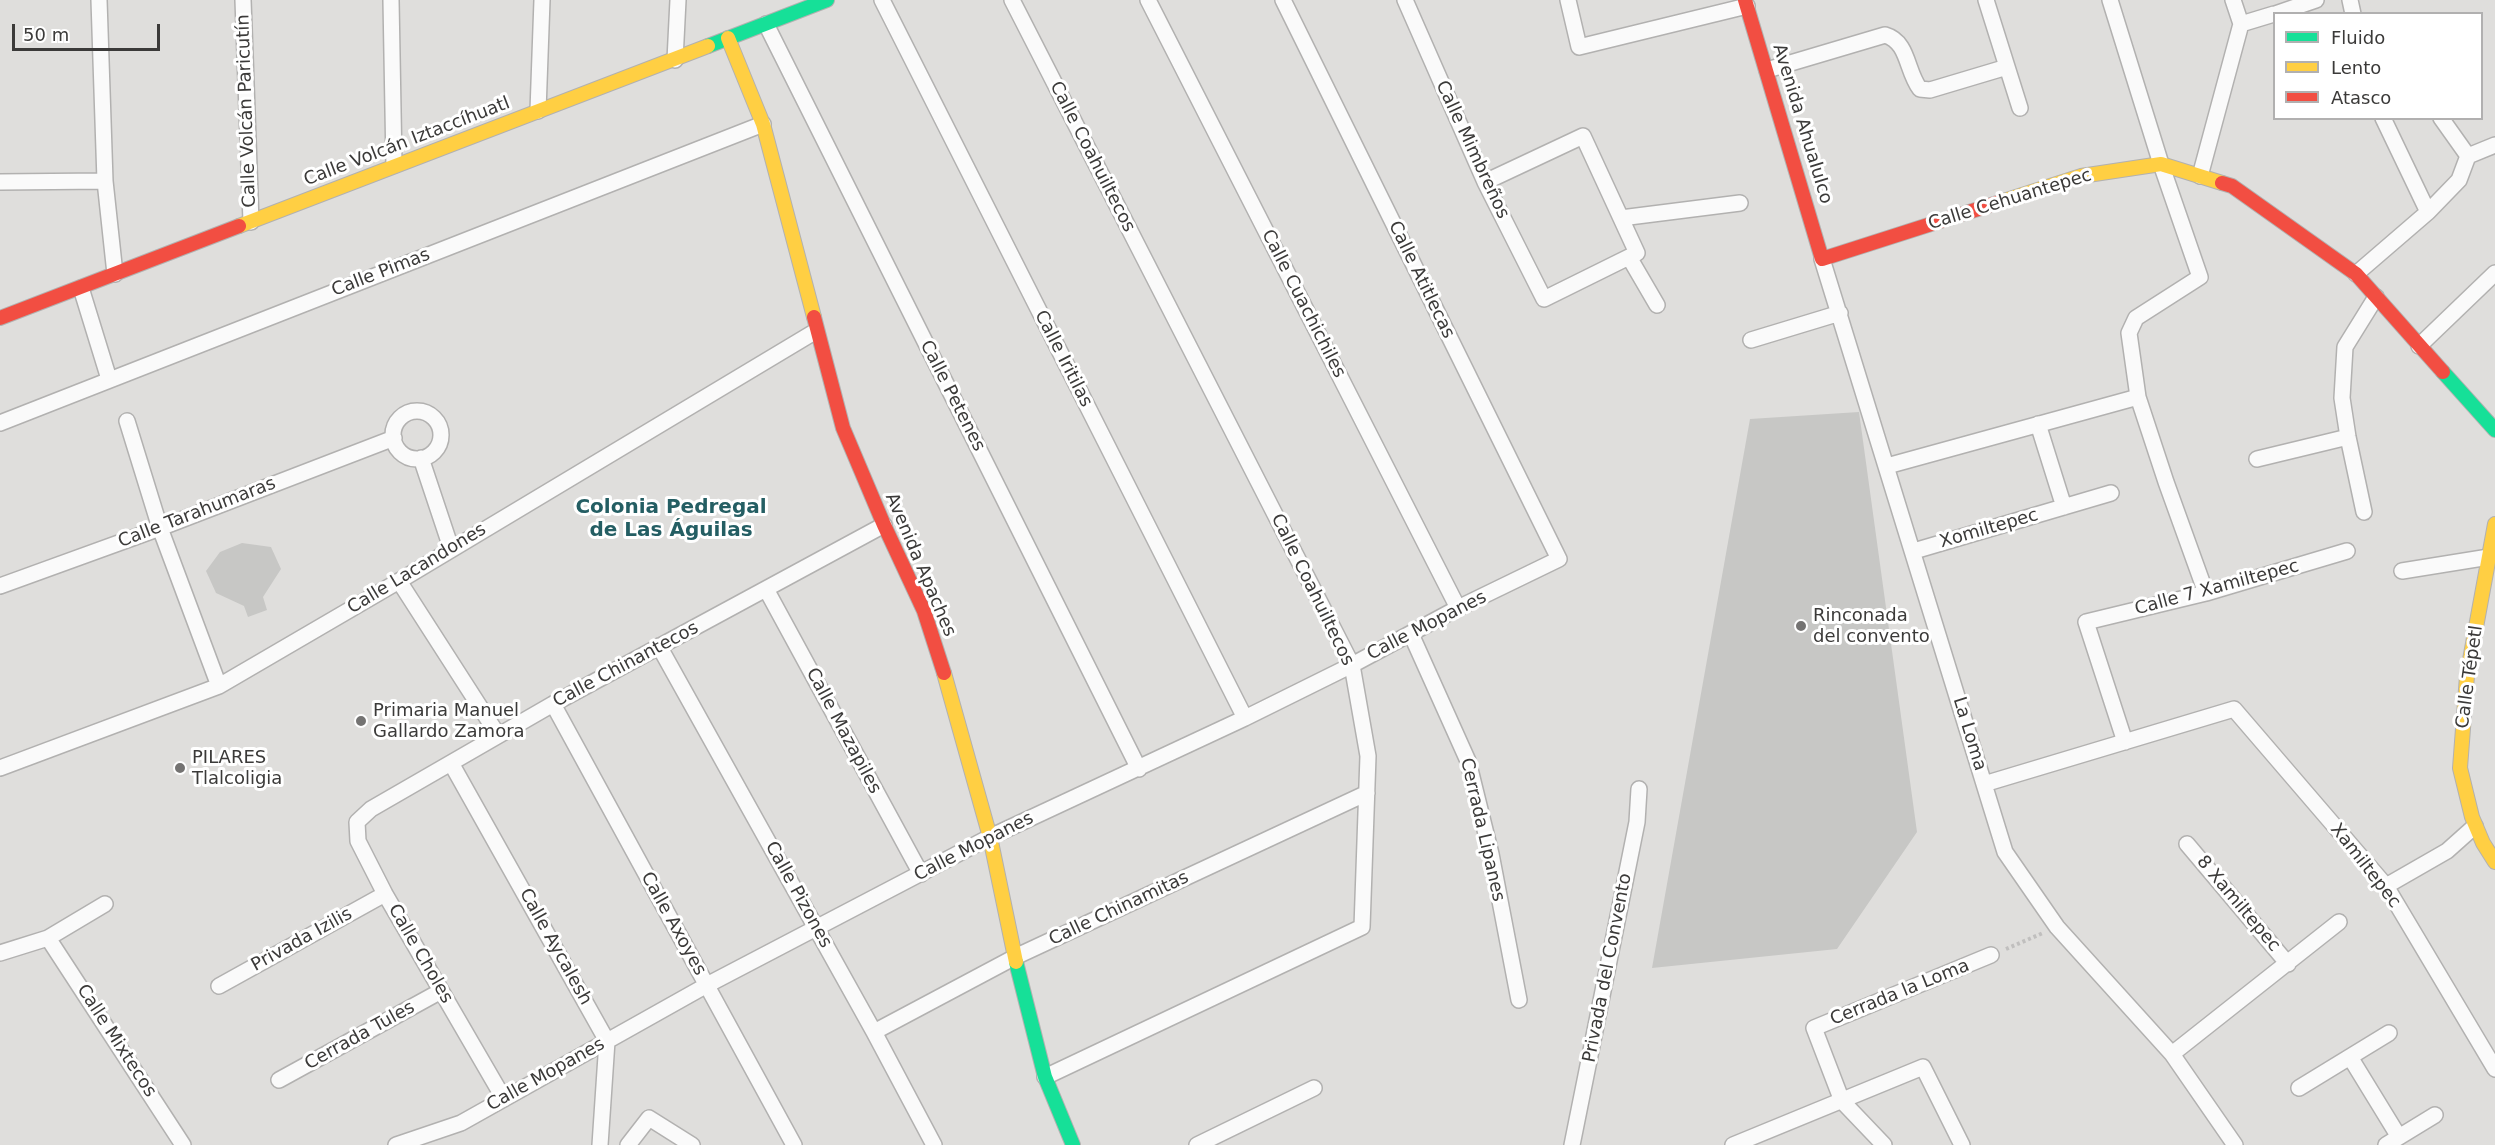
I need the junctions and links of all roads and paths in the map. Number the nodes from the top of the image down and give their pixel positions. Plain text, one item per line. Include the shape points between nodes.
1 (99, 0) edge
2 (243, 0) edge
3 (391, 0) edge
4 (542, 0) edge
5 (678, 0) edge
6 (882, 0) edge
7 (1012, 0) edge
8 (1148, 0) edge
9 (1283, 0) edge
10 (1405, 0) edge
11 (1568, 0) edge
12 (1986, 0) edge
13 (2110, 0) edge
14 (2233, 0) edge
15 (2316, 0) edge
16 (821, 1) edge
17 (1746, 3) edge
18 (2281, 12) edge
19 (2273, 15) edge
20 (766, 24) junction
21 (2241, 24) junction
22 (728, 38) junction
23 (675, 60) junction
24 (2007, 68) junction
25 (1767, 70) junction
26 (2020, 108) dead end
27 (538, 111) junction
28 (2384, 120) edge
29 (2443, 120) edge
30 (763, 124) junction
31 (2495, 145) edge
32 (2468, 156) junction
33 (2161, 164) junction
34 (394, 165) junction
35 (2200, 176) junction
36 (105, 181) junction
37 (0, 182) edge
38 (1485, 182) junction
39 (1740, 203) dead end
40 (2428, 212) junction
41 (1621, 218) junction
42 (251, 222) junction
43 (1629, 257) junction
44 (1822, 259) junction
45 (2495, 273) edge
46 (115, 274) junction
47 (2356, 274) junction
48 (81, 288) junction
49 (2376, 297) junction
50 (1657, 305) dead end
51 (1840, 313) junction
52 (0, 318) edge
53 (816, 332) junction
54 (1751, 340) dead end
55 (2418, 345) junction
56 (109, 380) junction
57 (2138, 397) junction
58 (126, 421) dead end
59 (0, 423) edge
60 (2038, 424) junction
61 (2495, 430) edge
62 (2348, 436) junction
63 (394, 438) junction
64 (421, 458) junction
65 (2257, 459) dead end
66 (1887, 466) junction
67 (2111, 493) dead end
68 (2064, 507) junction
69 (2364, 512) dead end
70 (2495, 524) edge
71 (884, 525) junction
72 (160, 528) junction
73 (452, 548) junction
74 (1914, 551) junction
75 (2347, 551) dead end
76 (2489, 557) junction
77 (1559, 559) joint
78 (2402, 571) dead end
79 (399, 581) junction
80 (0, 586) edge
81 (766, 589) junction
82 (2206, 593) junction
83 (1458, 608) junction
84 (1412, 634) junction
85 (659, 646) junction
86 (1352, 665) junction
87 (219, 686) junction
88 (553, 704) junction
89 (1245, 718) junction
90 (498, 735) junction
91 (2125, 742) junction
92 (451, 763) junction
93 (0, 768) edge
94 (1139, 769) junction
95 (1984, 784) junction
96 (1639, 789) dead end
97 (1367, 793) junction
98 (371, 809) joint
99 (2475, 826) junction
100 (990, 837) junction
101 (2187, 844) dead end
102 (2495, 862) edge
103 (921, 874) junction
104 (2386, 886) junction
105 (386, 894) junction
106 (105, 904) dead end
107 (2339, 921) dead end
108 (2057, 927) junction
109 (816, 929) junction
110 (48, 938) junction
111 (0, 952) edge
112 (1991, 955) joint
113 (1015, 957) junction
114 (2288, 963) junction
115 (707, 985) junction
116 (219, 986) dead end
117 (441, 992) junction
118 (1519, 1000) dead end
119 (874, 1032) junction
120 (2389, 1033) dead end
121 (607, 1041) junction
122 (2172, 1054) junction
123 (2350, 1057) junction
124 (2495, 1069) edge
125 (1045, 1077) junction
126 (279, 1080) dead end
127 (1314, 1088) dead end
128 (2300, 1088) dead end
129 (504, 1099) junction
130 (1842, 1101) junction
131 (2435, 1115) dead end
132 (2399, 1137) junction
133 (1765, 1139) edge
134 (183, 1145) edge
135 (396, 1145) edge
136 (600, 1145) edge
137 (628, 1145) edge
138 (692, 1145) edge
139 (794, 1145) edge
140 (934, 1145) edge
141 (1073, 1145) edge
142 (1197, 1145) edge
143 (1572, 1145) edge
144 (1733, 1145) edge
145 (1884, 1145) edge
146 (1962, 1145) edge
147 (2235, 1145) edge
148 (2386, 1145) edge

1 - 36 street
2 - 42 street, Calle Volcán Paricutín
3 - 34 street
4 - 27 street
5 - 23 street
6 - 89 street, Calle Iritilas
7 - 86 street, Calle Coahuiltecos
8 - 83 street, Calle Cuachichiles
9 - 77 street, Calle Atitlecas
10 - 38 street, Calle Mimbreños
11 - 17 street via 1579,47
12 - 24 street
13 - 33 street
14 - 21 street
15 - 18 street
16 - 20 street, Calle Volcán Iztaccíhuatl
17 - 25 street, Avenida Ahualulco
19 - 21 street
20 - 22 street, Calle Volcán Iztaccíhuatl
20 - 94 street, Calle Petenes
21 - 35 street
22 - 23 street, Calle Volcán Iztaccíhuatl
22 - 30 street, Avenida Apaches
23 - 27 street, Calle Volcán Iztaccíhuatl
24 - 25 street via 1930,90 1920,89 1902,48 1896,39 1885,35
24 - 26 street
25 - 44 street, Avenida Ahualulco
27 - 34 street, Calle Volcán Iztaccíhuatl
28 - 40 street
29 - 32 street
30 - 53 street, Avenida Apaches
30 - 56 street, Calle Pimas
31 - 32 street
32 - 40 street via 2459,180
33 - 35 street, Calle Cehuantepec
33 - 44 street, Calle Cehuantepec via 2081,176
33 - 57 street via 2200,277 2136,318 2128,333
34 - 42 street, Calle Volcán Iztaccíhuatl
35 - 47 street, Calle Cehuantepec via 2232,186
36 - 37 street
36 - 46 street
38 - 41 street via 1583,136
38 - 43 street, Calle Mimbreños via 1544,298
39 - 41 street
40 - 47 street
41 - 43 street via 1637,253
42 - 46 street, Calle Volcán Iztaccíhuatl
43 - 50 street
44 - 51 street, La Loma
45 - 55 street
46 - 48 street, Calle Volcán Iztaccíhuatl
47 - 49 street, Calle Cehuantepec
48 - 52 street, Calle Volcán Iztaccíhuatl
48 - 56 street
49 - 55 street, Calle Cehuantepec
49 - 62 street via 2345,347 2342,398
51 - 54 street
51 - 66 street, La Loma
53 - 71 street, Avenida Apaches via 843,428
53 - 73 street, Calle Lacandones
55 - 61 street, Calle Cehuantepec
56 - 59 street, Calle Pimas
57 - 60 street
57 - 82 street
58 - 72 street
60 - 66 street
60 - 68 street
62 - 65 street
62 - 69 street
63 - 64 street via 403,454
63 - 64 street via 395,427 405,415 420,411 428,414 438,425 440,440 432,453
63 - 72 street, Calle Tarahumaras
64 - 73 street
66 - 74 street, La Loma
67 - 68 street, Xomiltepec
68 - 74 street, Xomiltepec
70 - 76 street, Calle Tépetl
71 - 81 street, Calle Chinantecos
71 - 100 street, Avenida Apaches via 924,611 956,709
72 - 80 street, Calle Tarahumaras
72 - 87 street
73 - 79 street, Calle Lacandones
74 - 95 street, La Loma
75 - 82 street, Calle 7 Xamiltepec
76 - 78 street
76 - 99 street, Calle Tépetl via 2463,697 2460,771
77 - 83 street, Calle Mopanes
79 - 87 street, Calle Lacandones
79 - 90 street
81 - 85 street, Calle Chinantecos
81 - 103 street, Calle Mazapiles
82 - 91 street, Calle 7 Xamiltepec via 2086,622
83 - 84 street, Calle Mopanes
84 - 86 street, Calle Mopanes
84 - 118 street, Cerrada Lipanes via 1468,761 1491,854
85 - 88 street, Calle Chinantecos
85 - 109 street, Calle Pizones
86 - 89 street, Calle Mopanes
86 - 97 street, Calle Coahuiltecos via 1368,756
87 - 93 street, Calle Lacandones
88 - 90 street, Calle Chinantecos
88 - 115 street, Calle Axoyes
89 - 94 street, Calle Mopanes
90 - 92 street, Calle Chinantecos
91 - 95 street
91 - 104 street, Xamiltepec via 2234,709
92 - 98 street, Calle Chinantecos
92 - 121 street, Calle Aycalesh
94 - 100 street, Calle Mopanes
95 - 108 street, La Loma via 2005,852
96 - 143 street, Privada del Convento via 1637,822
97 - 113 street, Calle Chinamitas
97 - 125 street, Calle Coahuiltecos via 1362,927
98 - 105 street, Calle Choles via 357,822 358,841
99 - 102 street, Calle Tépetl
99 - 104 street via 2446,852
100 - 103 street, Calle Mopanes
100 - 113 street, Avenida Apaches
101 - 114 street, 8 Xamiltepec
103 - 109 street, Calle Mopanes
104 - 124 street, Xamiltepec
105 - 116 street, Privada Izilis
105 - 117 street, Calle Choles
106 - 110 street
107 - 114 street
108 - 112 path, Cerrada la Loma
108 - 122 street, La Loma
109 - 115 street, Calle Mopanes
109 - 119 street, Calle Pizones
110 - 111 street
110 - 134 street, Calle Mixtecos
112 - 130 street, Cerrada la Loma via 1814,1028
113 - 119 street, Calle Chinamitas
113 - 125 street, Avenida Apaches
114 - 122 street
115 - 121 street, Calle Mopanes
115 - 139 street, Calle Axoyes
117 - 126 street, Cerrada Tules
117 - 129 street, Calle Choles
119 - 140 street, Calle Pizones
120 - 123 street
121 - 129 street, Calle Mopanes
121 - 136 street
122 - 147 street, La Loma
123 - 128 street
123 - 132 street
125 - 141 street, Avenida Apaches
127 - 142 street
129 - 135 street, Calle Mopanes via 461,1123
130 - 133 street
130 - 145 street
130 - 146 street via 1923,1067
131 - 132 street
132 - 148 street
133 - 144 street
137 - 138 street via 648,1118

